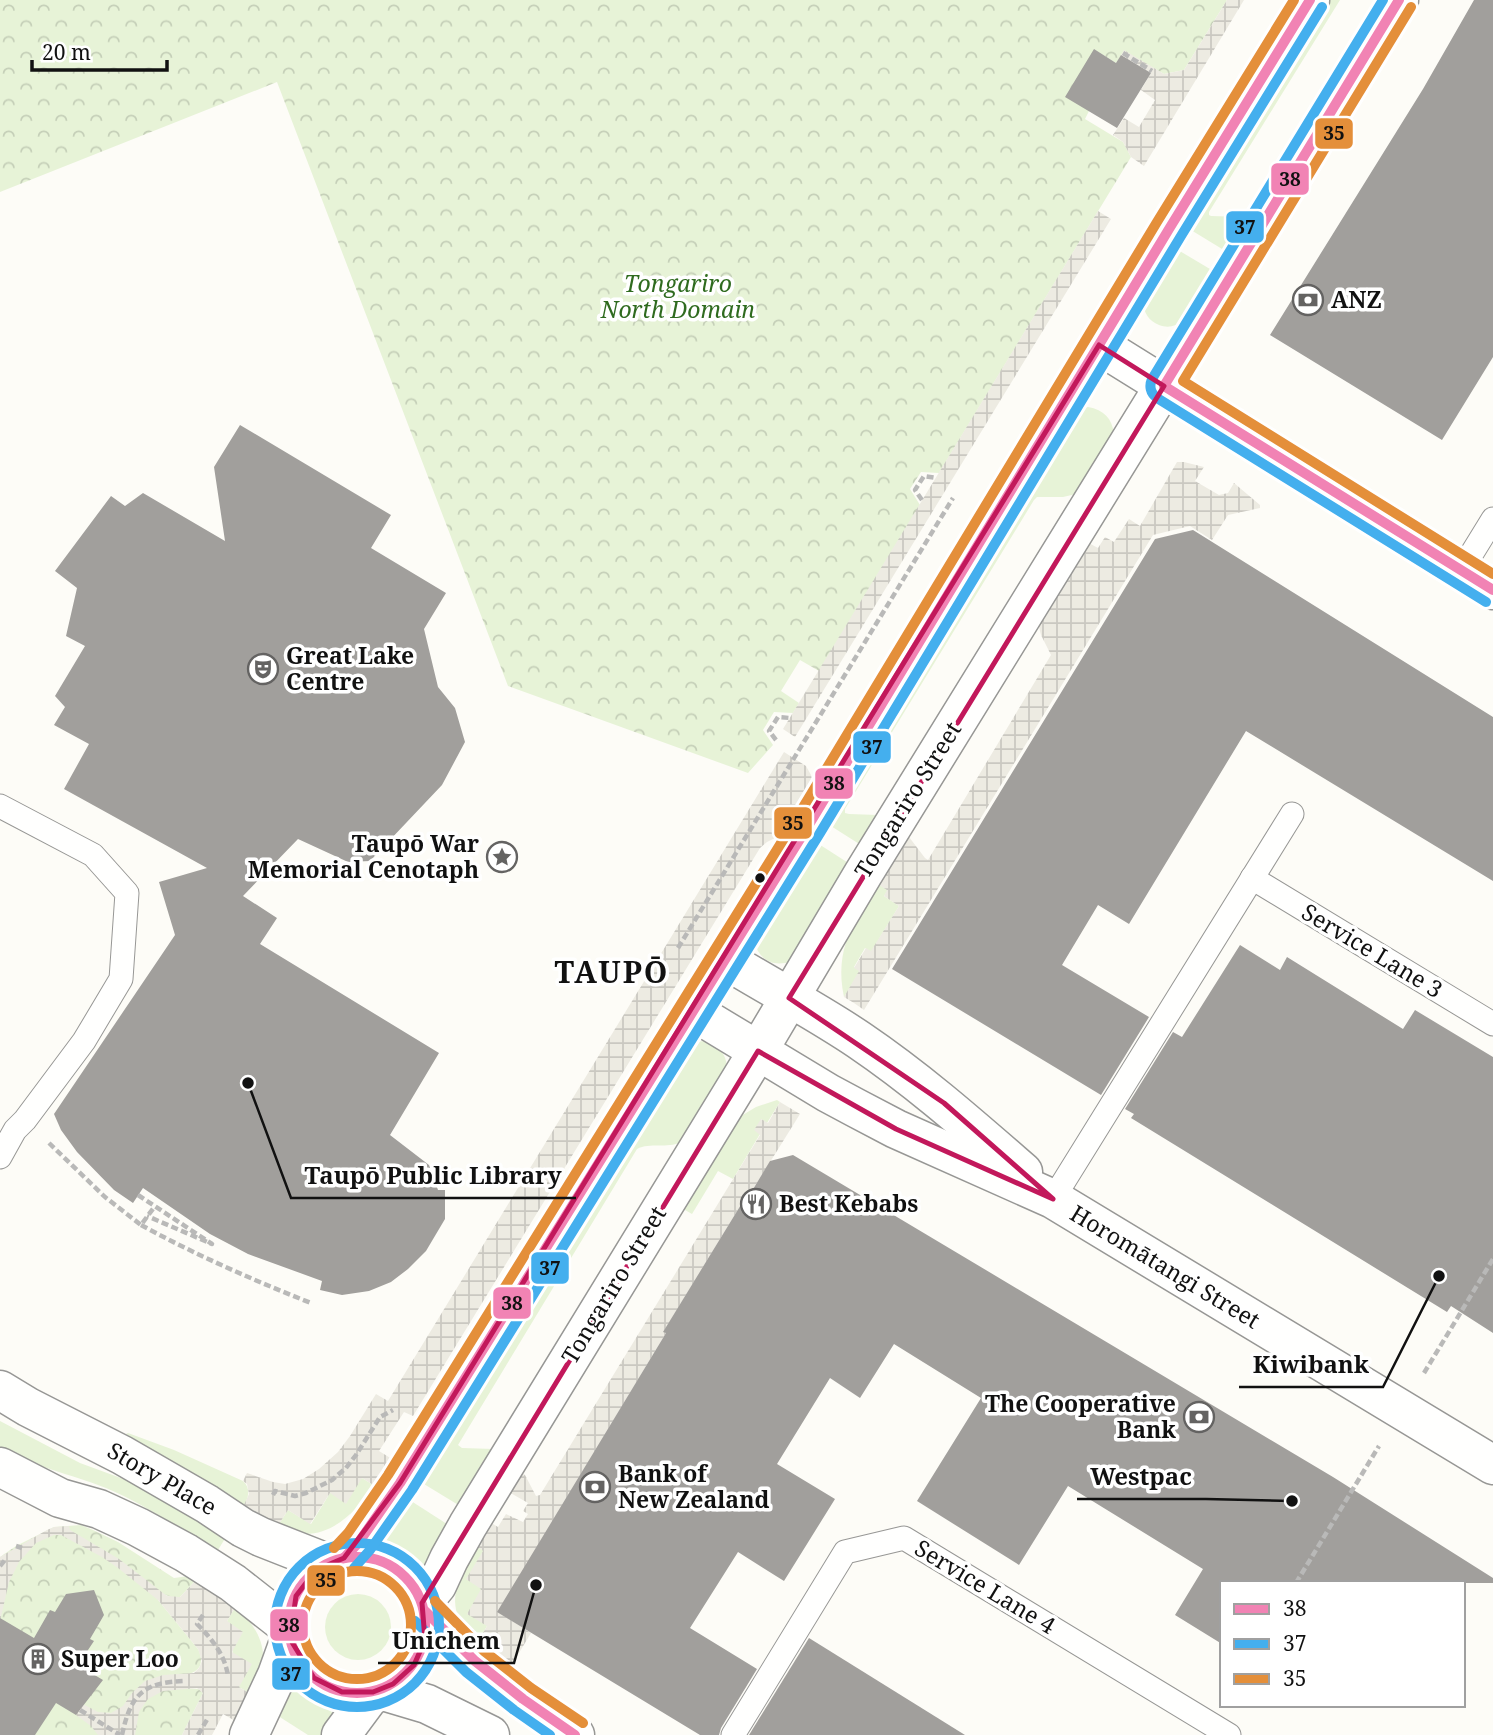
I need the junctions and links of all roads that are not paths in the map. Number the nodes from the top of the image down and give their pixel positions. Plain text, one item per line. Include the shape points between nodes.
1 (1310, 0) edge
2 (1399, 0) edge
3 (1099, 345) junction
4 (1164, 386) junction
5 (1493, 519) edge
6 (1477, 580) edge
7 (0, 806) edge
8 (1292, 814) dead end
9 (1252, 878) junction
10 (726, 960) junction
11 (789, 998) junction
12 (694, 1012) junction
13 (1493, 1024) edge
14 (758, 1051) junction
15 (0, 1157) edge
16 (1053, 1199) junction
17 (0, 1390) edge
18 (1493, 1465) edge
19 (0, 1467) edge
20 (335, 1560) junction
21 (424, 1607) junction
22 (289, 1633) junction
23 (376, 1691) junction
24 (249, 1735) edge
25 (341, 1735) edge
26 (490, 1735) edge
27 (575, 1735) edge
28 (733, 1735) edge
29 (1229, 1735) edge

1 - 3 street
2 - 4 street, Tongariro Street
3 - 4 street
3 - 10 street
4 - 6 street
4 - 11 street, Tongariro Street
5 - 6 lane
7 - 15 lane via 93,855 127,893 121,979 84,1041 15,1130
8 - 9 lane
9 - 13 lane, Service Lane 3
9 - 16 lane
10 - 11 street, Horomātangi Street
10 - 12 street
11 - 14 street, Tongariro Street
11 - 16 street, Horomātangi Street via 858,1040 944,1103
12 - 14 street, Horomātangi Street
12 - 20 street via 400,1483 359,1542
14 - 16 street, Horomātangi Street via 876,1119
14 - 21 street, Tongariro Street via 468,1525
16 - 18 street, Horomātangi Street
17 - 20 street, Story Place via 122,1455 243,1528
19 - 22 street via 60,1498 99,1509 216,1571
20 - 21 street via 369,1558 392,1566 411,1582
20 - 22 street via 305,1582 296,1596
21 - 23 street via 425,1640 414,1665 393,1684
21 - 27 street via 475,1661
22 - 23 street via 303,1667 320,1682 342,1692
22 - 24 street via 278,1675
23 - 25 street
23 - 26 street via 427,1704
28 - 29 lane, Service Lane 4 via 845,1552 904,1538

